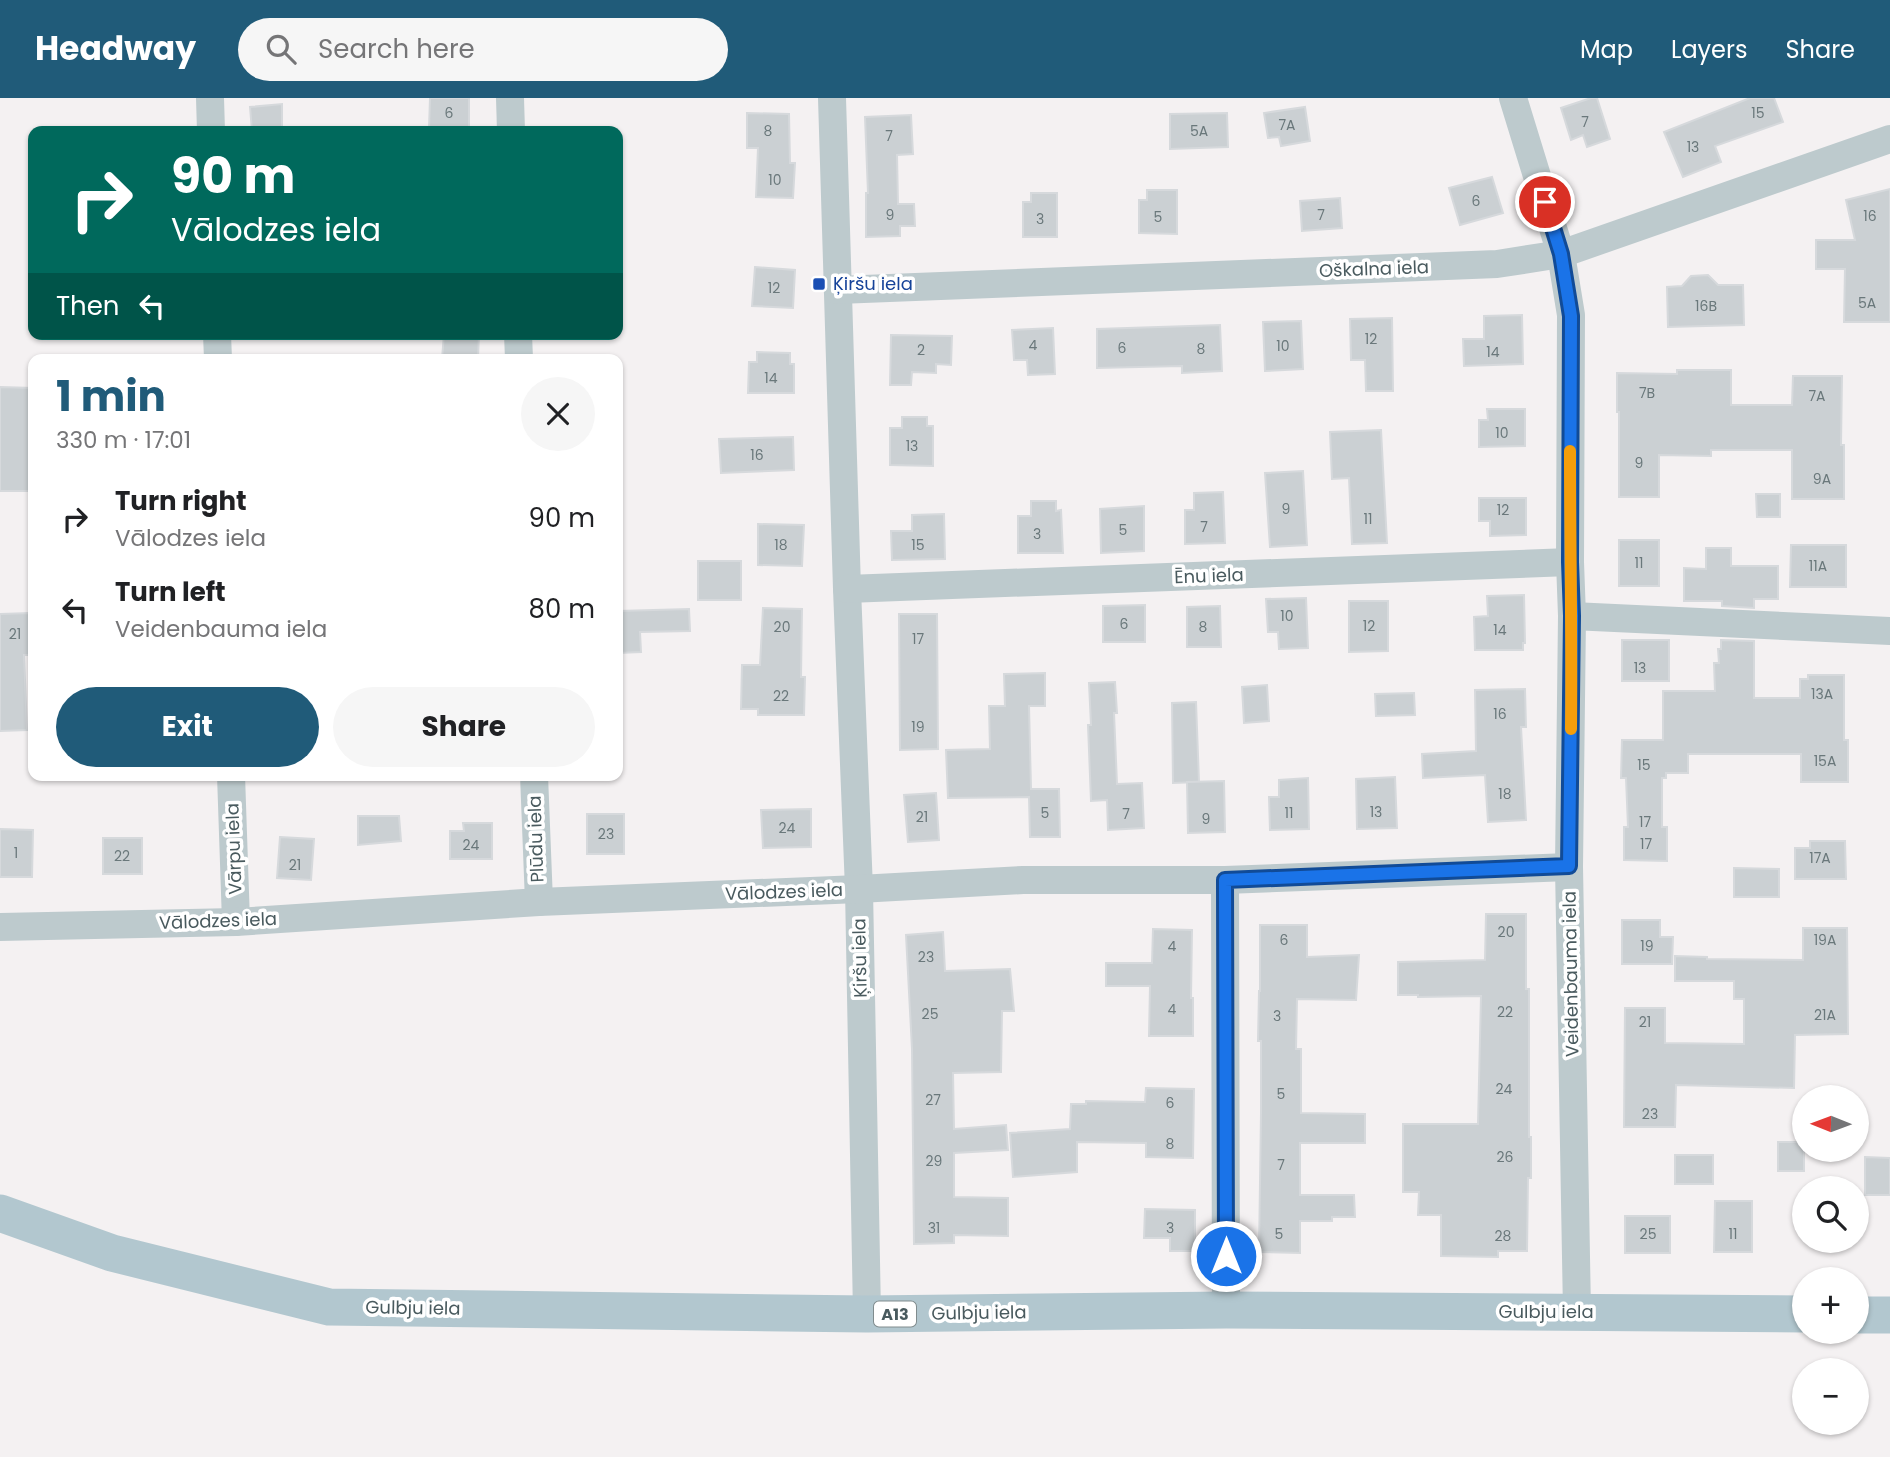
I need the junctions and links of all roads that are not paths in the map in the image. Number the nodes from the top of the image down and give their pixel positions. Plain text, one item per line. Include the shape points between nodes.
1 (209, 98) edge
2 (510, 98) edge
3 (831, 98) edge
4 (1513, 98) edge
5 (211, 126) edge
6 (511, 126) edge
7 (1890, 139) edge
8 (1561, 254) junction
9 (838, 290) junction
10 (1570, 562) junction
11 (847, 589) junction
12 (1572, 616) junction
13 (1890, 631) edge
14 (232, 781) edge
15 (534, 781) edge
16 (1569, 866) junction
17 (1225, 880) junction
18 (859, 889) junction
19 (539, 902) junction
20 (236, 922) junction
21 (0, 927) edge
22 (0, 1213) edge
23 (1226, 1310) junction
24 (1577, 1312) junction
25 (867, 1314) junction
26 (1792, 1314) edge
27 (1869, 1315) edge
28 (1890, 1315) edge

1 - 5 street
2 - 6 street
3 - 9 street, Ķiršu iela
4 - 8 street, Veidenbauma iela
7 - 8 street, Oškalna iela
8 - 9 street, Oškalna iela via 1483,264
8 - 10 street, Veidenbauma iela via 1571,316
9 - 11 street, Ķiršu iela
10 - 11 street, Ēnu iela
10 - 12 street, Veidenbauma iela
11 - 18 street, Ķiršu iela
12 - 13 street
12 - 16 street, Veidenbauma iela
14 - 20 street, Vārpu iela
15 - 19 street, Plūdu iela
16 - 17 street, Vālodzes iela
16 - 24 street, Veidenbauma iela
17 - 18 street, Vālodzes iela via 1023,880
17 - 23 street
18 - 19 street, Vālodzes iela
18 - 25 street, Ķiršu iela
19 - 20 street, Vālodzes iela
20 - 21 street, Vālodzes iela
22 - 25 main road, Gulbju iela / A13 via 112,1253 330,1307
23 - 24 main road, Gulbju iela / A13
23 - 25 main road, Gulbju iela / A13
24 - 26 main road, Gulbju iela / A13
27 - 28 main road

